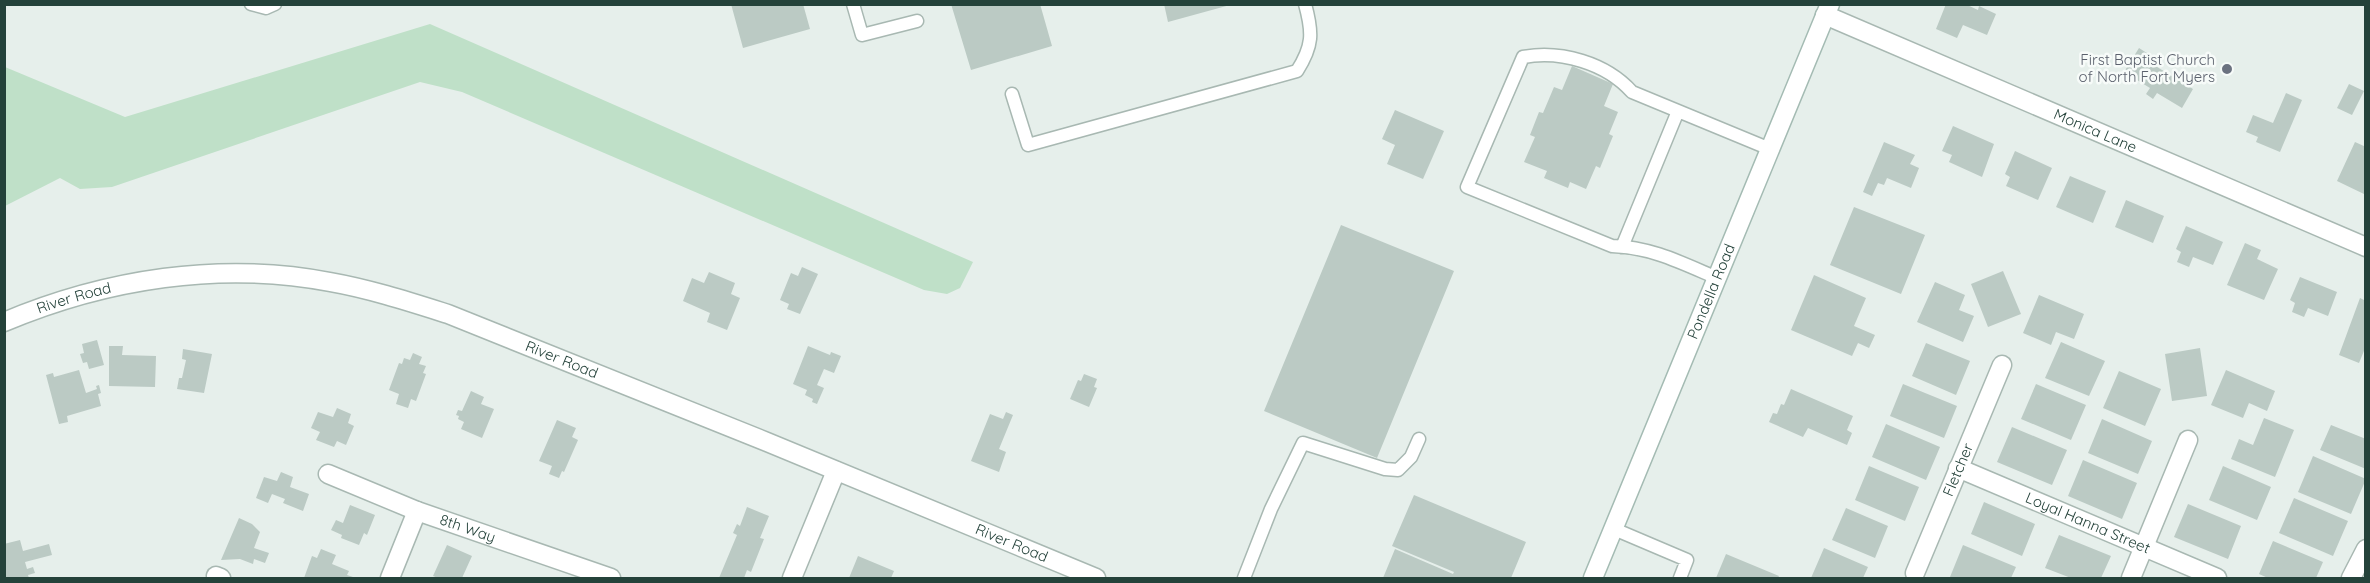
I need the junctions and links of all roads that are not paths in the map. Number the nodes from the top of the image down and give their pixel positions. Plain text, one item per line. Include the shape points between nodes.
1 (251, 4) edge
2 (275, 4) edge
3 (853, 4) edge
4 (1305, 4) edge
5 (1828, 10) edge
6 (917, 21) dead end
7 (1012, 94) dead end
8 (1678, 111) junction
9 (1770, 149) junction
10 (1622, 247) junction
11 (2366, 247) edge
12 (1717, 278) junction
13 (4, 322) edge
14 (2002, 365) dead end
15 (1419, 439) dead end
16 (2188, 440) dead end
17 (1958, 468) junction
18 (836, 471) junction
19 (328, 474) dead end
20 (417, 511) junction
21 (1614, 529) junction
22 (2144, 547) junction
23 (2366, 549) edge
24 (1915, 573) dead end
25 (1095, 578) edge
26 (390, 579) edge
27 (611, 579) edge
28 (792, 579) edge
29 (1244, 579) edge
30 (1593, 579) edge
31 (1680, 579) edge
32 (2130, 579) edge
33 (2217, 579) edge
34 (2351, 579) edge

1 - 2 lane via 266,8
3 - 6 lane via 862,35
4 - 7 lane via 1312,37 1308,54 1297,71 1028,145
5 - 9 street, Pondella Road
5 - 11 street, Monica Lane
8 - 9 lane
8 - 10 lane
8 - 10 lane via 1632,92 1617,76 1569,57 1523,57 1467,187
9 - 12 street, Pondella Road
10 - 12 lane via 1656,253
12 - 21 street, Pondella Road
13 - 18 street, River Road via 74,296 164,278 236,274 330,282 448,314
14 - 17 street, Fletcher
15 - 29 lane via 1411,457 1398,470 1303,442
16 - 22 street
17 - 22 street, Loyal Hanna Street
17 - 24 street, Fletcher
18 - 25 street, River Road
18 - 28 street
19 - 20 street, 8th Way
20 - 26 street
20 - 27 street, 8th Way
21 - 30 street, Pondella Road
21 - 31 lane via 1687,560
22 - 32 street
22 - 33 street, Loyal Hanna Street
23 - 34 street

